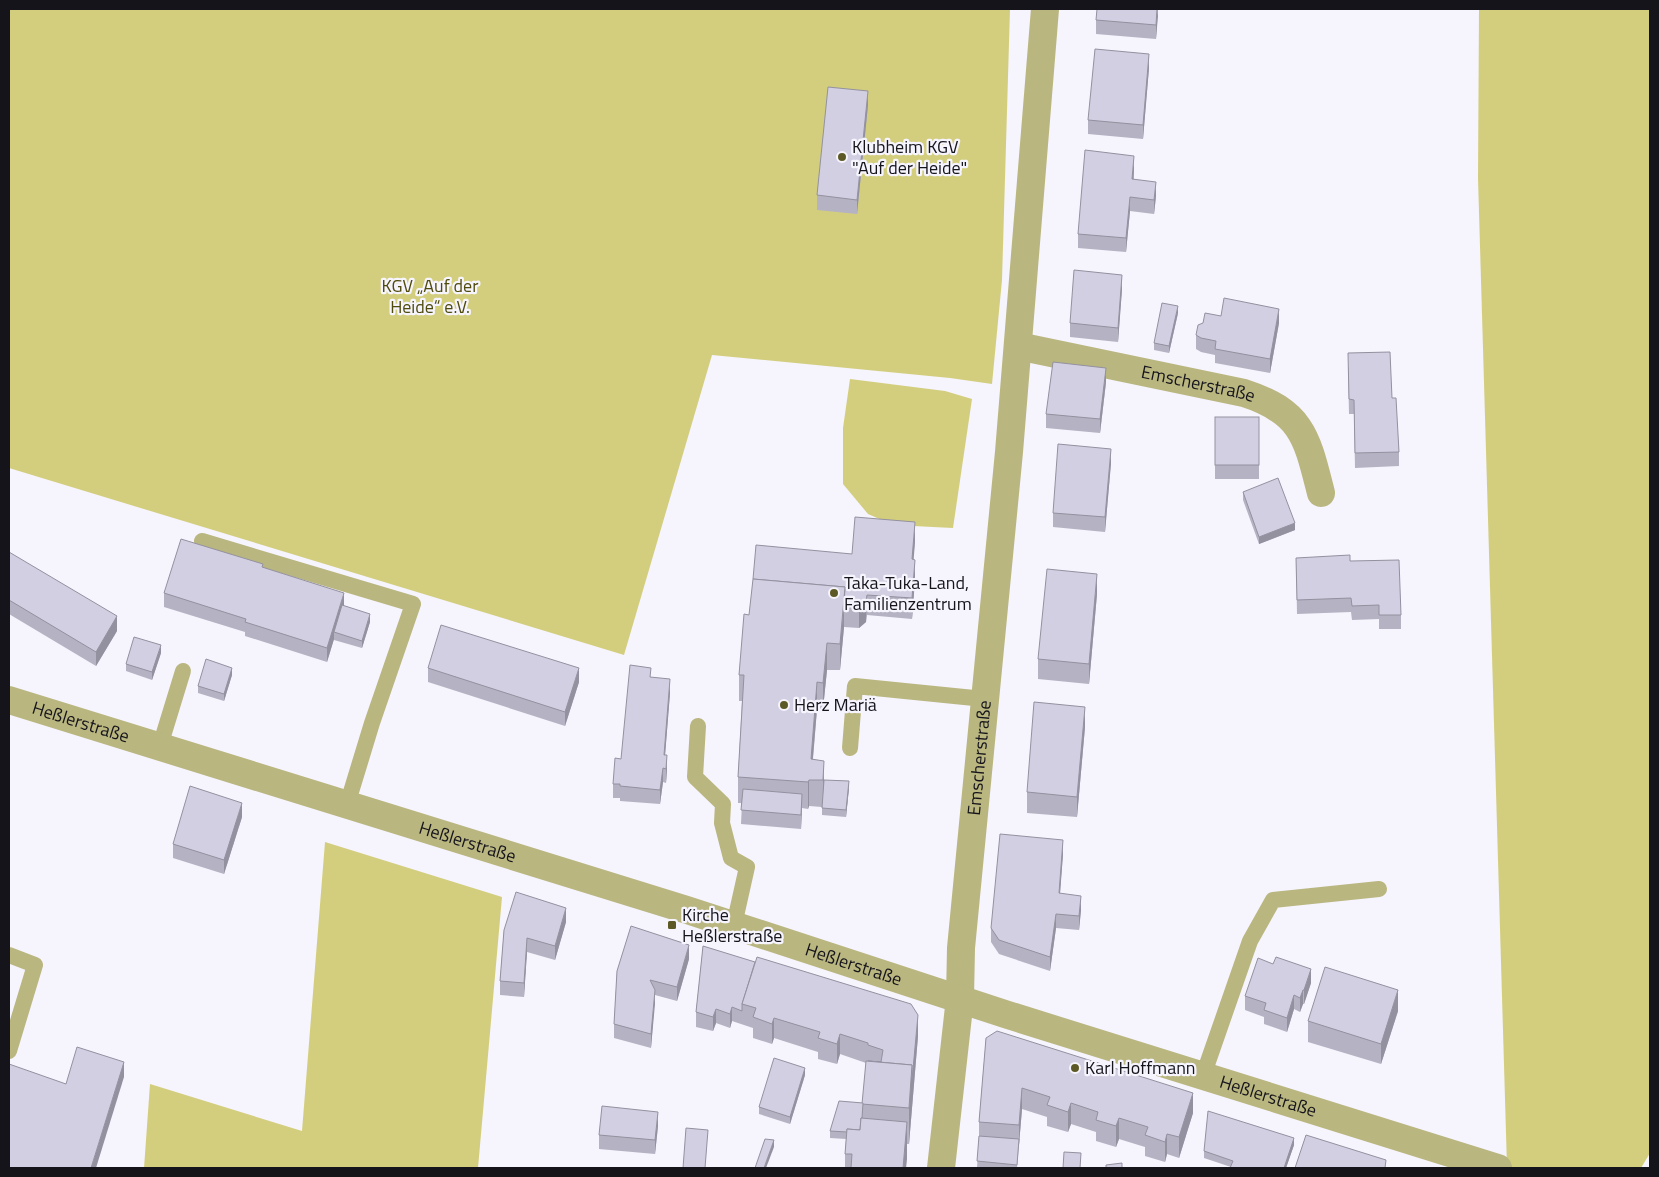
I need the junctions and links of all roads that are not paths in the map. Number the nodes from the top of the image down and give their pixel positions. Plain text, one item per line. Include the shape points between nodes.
1 (1046, 9) edge
2 (1018, 346) junction
3 (1322, 493) dead end
4 (202, 540) dead end
5 (184, 670) dead end
6 (984, 699) junction
7 (9, 700) edge
8 (698, 726) dead end
9 (160, 746) junction
10 (850, 748) dead end
11 (347, 805) junction
12 (1379, 889) dead end
13 (734, 925) junction
14 (9, 955) edge
15 (960, 998) junction
16 (9, 1051) edge
17 (1203, 1076) junction
18 (942, 1168) edge
19 (1498, 1168) edge

1 - 2 street, Emscherstraße
2 - 3 street, Emscherstraße via 1244,393 1266,401 1285,413 1302,432
2 - 6 street, Emscherstraße
4 - 11 lane via 413,604
5 - 9 lane
6 - 10 lane via 855,686
6 - 15 street, Emscherstraße via 961,948
7 - 9 street, Heßlerstraße
8 - 13 lane via 695,777 723,804 722,823 731,858 747,867
9 - 11 street, Heßlerstraße
11 - 13 street, Heßlerstraße
12 - 17 lane via 1273,900 1250,941
13 - 15 street, Heßlerstraße
14 - 16 lane via 35,965
15 - 17 street, Heßlerstraße
15 - 18 street, Emscherstraße
17 - 19 street, Heßlerstraße

